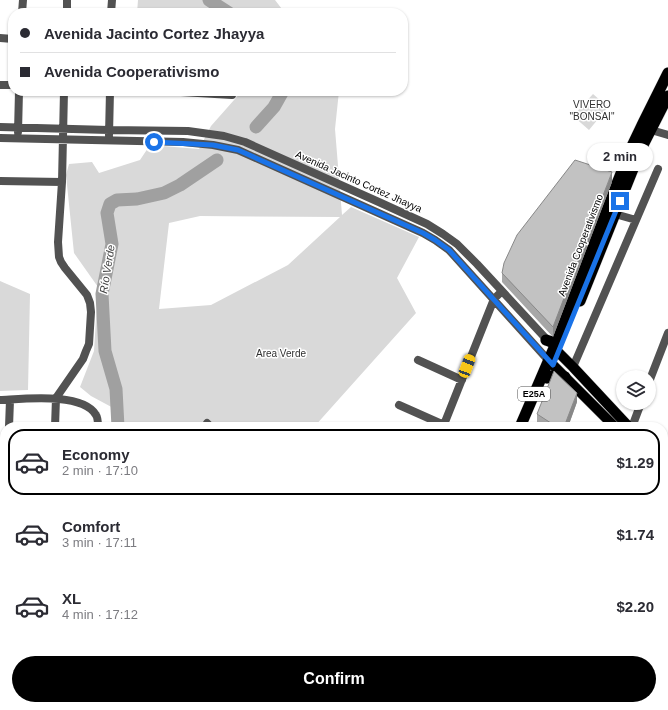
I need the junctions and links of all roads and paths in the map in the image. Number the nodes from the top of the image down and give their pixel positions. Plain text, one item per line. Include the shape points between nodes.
1 (668, 73) edge
2 (19, 96) edge
3 (64, 96) edge
4 (110, 96) edge
5 (668, 96) edge
6 (0, 127) edge
7 (18, 128) junction
8 (63, 129) junction
9 (109, 130) junction
10 (651, 130) junction
11 (668, 135) edge
12 (0, 138) edge
13 (17, 138) junction
14 (63, 140) junction
15 (109, 140) junction
16 (658, 168) dead end
17 (0, 181) edge
18 (62, 182) junction
19 (615, 214) junction
20 (636, 220) junction
21 (502, 291) junction
22 (494, 299) junction
23 (668, 334) edge
24 (546, 340) joint
25 (557, 347) junction
26 (418, 360) dead end
27 (551, 363) junction
28 (574, 367) junction
29 (654, 370) edge
30 (566, 377) junction
31 (547, 378) junction
32 (462, 380) junction
33 (56, 398) junction
34 (0, 400) edge
35 (10, 400) junction
36 (400, 405) dead end
37 (638, 410) edge
38 (9, 422) edge
39 (55, 422) edge
40 (97, 422) edge
41 (436, 422) edge
42 (446, 422) edge
43 (522, 422) edge
44 (530, 422) edge
45 (610, 422) edge
46 (625, 422) edge
47 (632, 422) edge

1 - 25 highway, Avenida Cooperativismo / E25A via 632,146
2 - 7 street
3 - 8 street
4 - 9 street
5 - 10 highway, Avenida Cooperativismo / E25A
6 - 7 street, Avenida Jacinto Cortez Jhayya
7 - 8 street, Avenida Jacinto Cortez Jhayya
7 - 13 street
8 - 9 street, Avenida Jacinto Cortez Jhayya
8 - 14 street
9 - 15 street
9 - 21 street, Avenida Jacinto Cortez Jhayya via 188,131 245,142 426,224 457,244
10 - 11 street
10 - 19 highway, Avenida Cooperativismo / E25A
12 - 13 street, Avenida Jacinto Cortez Jhayya
13 - 14 street, Avenida Jacinto Cortez Jhayya
14 - 15 street, Avenida Jacinto Cortez Jhayya
14 - 18 street
15 - 22 street, Avenida Jacinto Cortez Jhayya via 213,145 238,150 423,233 449,250
16 - 20 street
17 - 18 street
18 - 33 street via 59,256 65,268 87,295 91,312 89,344 83,359
19 - 20 street
19 - 25 highway, Avenida Cooperativismo / E25A
20 - 28 street
21 - 22 street
21 - 24 street, Avenida Jacinto Cortez Jhayya
22 - 27 street, Avenida Jacinto Cortez Jhayya
22 - 32 street
23 - 29 street
24 - 25 highway
25 - 27 highway, Avenida Cooperativismo / E25A
25 - 28 main road
26 - 32 street
27 - 30 main road, Avenida Jacinto Cortez Jhayya
27 - 31 highway, Avenida Cooperativismo / E25A
27 - 43 highway, Avenida Cooperativismo / E25A
28 - 46 main road
30 - 31 highway via 558,374
30 - 45 main road, Avenida Jacinto Cortez Jhayya
31 - 44 highway, Avenida Cooperativismo / E25A
32 - 42 street
33 - 35 street
33 - 39 street
33 - 40 street via 82,403 91,408
34 - 35 street
35 - 38 street
36 - 41 street
37 - 47 street

